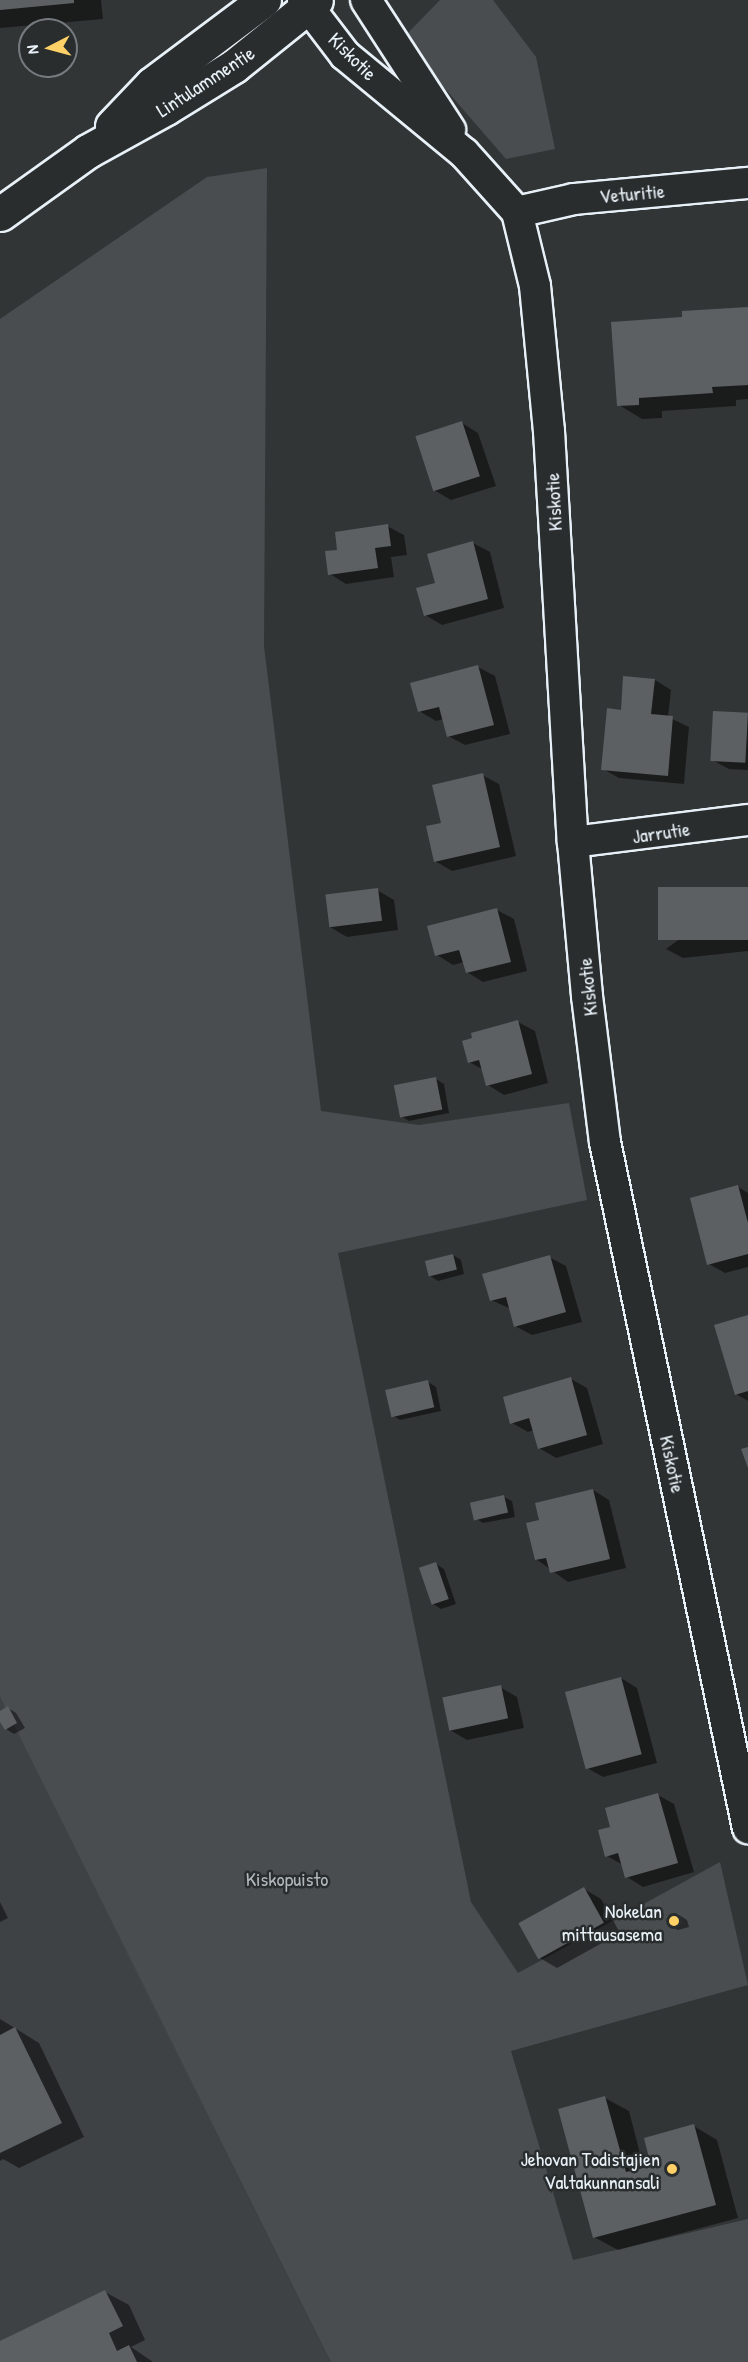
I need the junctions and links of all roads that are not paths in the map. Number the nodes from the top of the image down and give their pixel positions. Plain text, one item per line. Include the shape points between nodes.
1 (264, 0) edge
2 (366, 0) edge
3 (309, 2) edge
4 (87, 151) junction
5 (465, 153) junction
6 (748, 183) edge
7 (517, 212) junction
8 (0, 214) edge
9 (748, 820) edge
10 (573, 842) junction
11 (748, 1828) edge

1 - 4 street, Lintulammentie via 152,84
2 - 5 street, Kiskotie
3 - 4 street, Lintulammentie via 234,66
3 - 5 street, Kiskotie via 345,55
4 - 8 street, Lintulammentie
5 - 7 street, Kiskotie
6 - 7 street, Veturitie via 574,199
7 - 10 street, Kiskotie via 535,286 549,431
9 - 10 street, Jarrutie
10 - 11 street, Kiskotie via 605,1142

